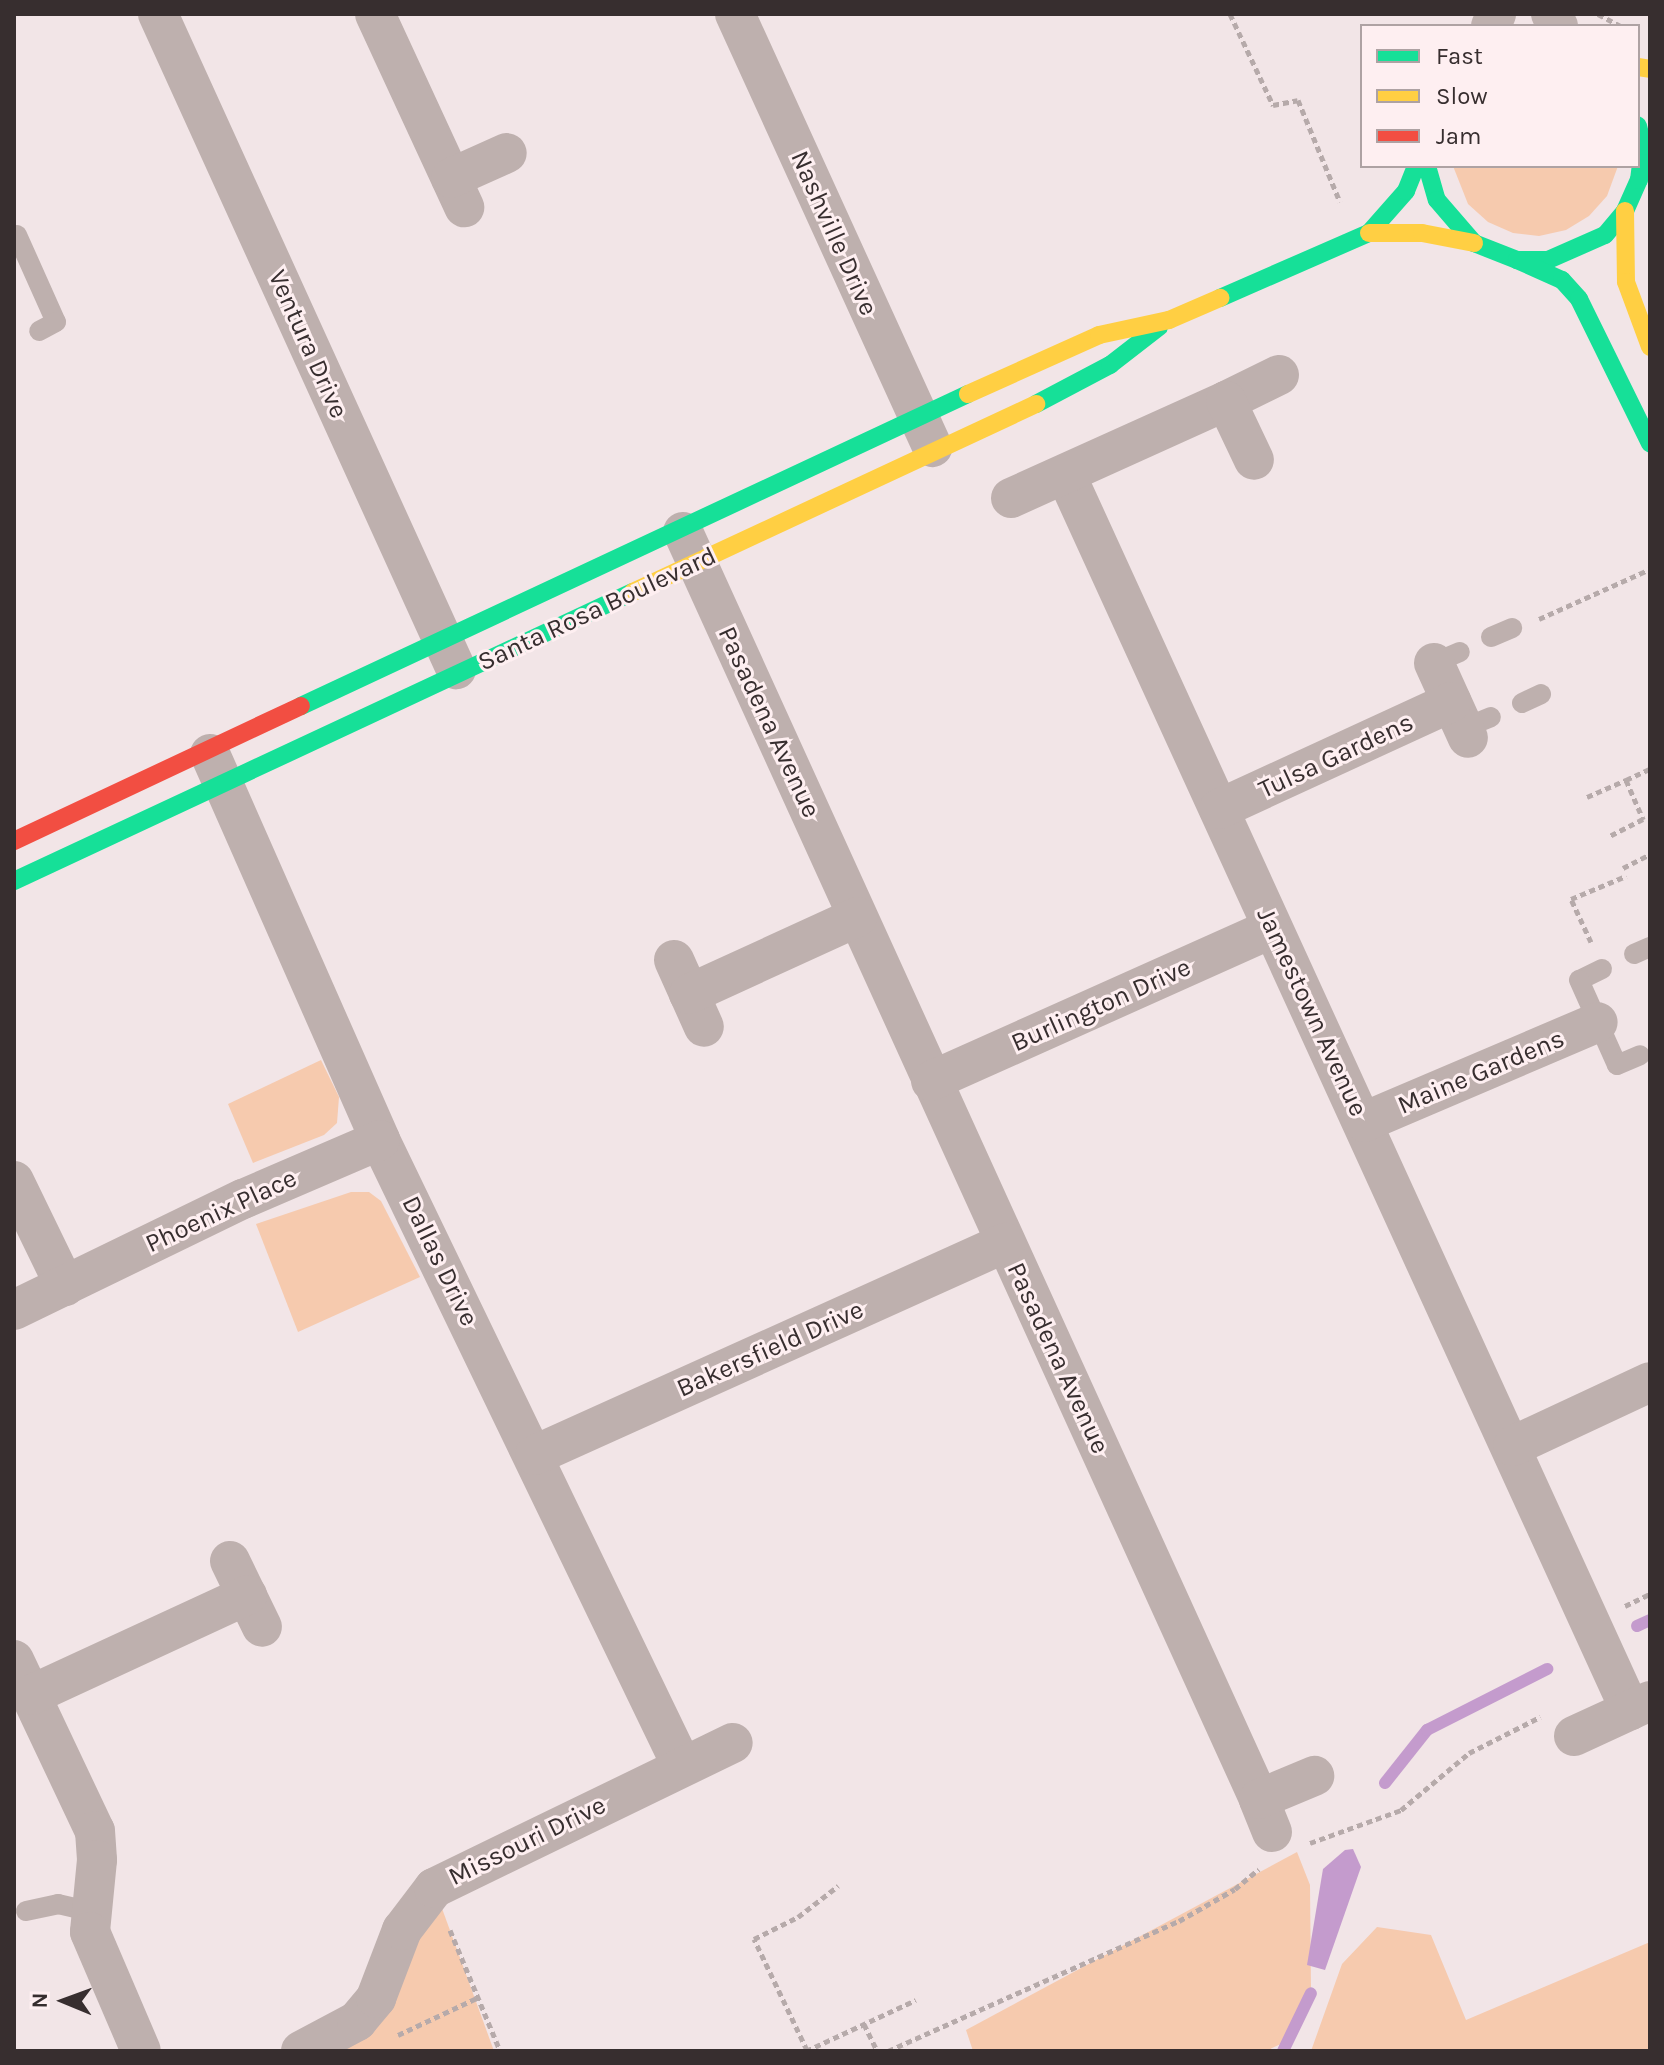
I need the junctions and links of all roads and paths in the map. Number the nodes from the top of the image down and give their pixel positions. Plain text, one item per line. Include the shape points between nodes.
1 (158, 14) edge
2 (375, 14) edge
3 (735, 14) edge
4 (1230, 14) edge
5 (1598, 14) edge
6 (1617, 24) edge
7 (1646, 140) edge
8 (507, 153) dead end
9 (1415, 168) edge
10 (1428, 168) edge
11 (1341, 203) dead end
12 (1625, 211) junction
13 (1369, 233) junction
14 (17, 235) dead end
15 (1474, 243) junction
16 (1517, 260) junction
17 (1169, 320) junction
18 (39, 331) dead end
19 (1650, 347) edge
20 (1279, 375) dead end
21 (1226, 401) junction
22 (926, 434) junction
23 (1650, 443) edge
24 (1254, 460) dead end
25 (1066, 475) junction
26 (1011, 498) dead end
27 (688, 545) junction
28 (1650, 569) edge
29 (1519, 626) joint
30 (1491, 637) dead end
31 (451, 656) junction
32 (1447, 657) dead end
33 (1541, 694) dead end
34 (1522, 703) dead end
35 (216, 767) junction
36 (1650, 769) edge
37 (1626, 780) junction
38 (1587, 797) dead end
39 (1219, 809) junction
40 (1609, 836) dead end
41 (14, 841) edge
42 (1650, 854) edge
43 (1623, 868) dead end
44 (1626, 876) dead end
45 (14, 881) edge
46 (857, 917) junction
47 (1271, 929) junction
48 (1602, 969) joint
49 (689, 994) dead end
50 (1598, 1022) junction
51 (1640, 1055) dead end
52 (931, 1081) junction
53 (1364, 1122) junction
54 (380, 1140) junction
55 (14, 1181) edge
56 (1005, 1243) junction
57 (65, 1286) junction
58 (14, 1310) edge
59 (1650, 1382) edge
60 (1513, 1446) junction
61 (535, 1455) junction
62 (246, 1594) dead end
63 (14, 1660) edge
64 (31, 1695) junction
65 (1640, 1705) edge
66 (1563, 1723) joint
67 (733, 1743) dead end
68 (682, 1766) junction
69 (1314, 1776) dead end
70 (1271, 1829) junction
71 (838, 1886) dead end
72 (434, 1888) junction
73 (26, 1911) dead end
74 (89, 1911) junction
75 (477, 1998) junction
76 (916, 2000) dead end
77 (864, 2024) junction
78 (391, 2038) dead end
79 (141, 2051) edge
80 (301, 2051) edge
81 (500, 2051) edge
82 (806, 2051) edge
83 (877, 2051) edge
84 (888, 2051) edge

1 - 31 street, Ventura Drive
2 - 8 street via 458,192
3 - 22 street, Nashville Drive
4 - 11 path via 1273,105 1298,100
5 - 6 path
7 - 12 street via 1639,180
9 - 13 street, Santa Rosa Boulevard via 1406,191
10 - 15 street via 1437,200 1452,224
12 - 16 street via 1605,235 1578,251 1548,260
12 - 19 street via 1626,282
13 - 15 street, Santa Rosa Boulevard via 1422,233
13 - 17 street, Santa Rosa Boulevard
14 - 18 lane via 56,322
15 - 16 street
16 - 23 street via 1562,280 1579,299
17 - 22 street, Santa Rosa Boulevard via 1110,365
17 - 22 street, Santa Rosa Boulevard via 1099,335
20 - 21 street
21 - 24 street
21 - 25 street
22 - 27 street, Santa Rosa Boulevard
22 - 27 street, Santa Rosa Boulevard
25 - 26 street
25 - 39 street, Jamestown Avenue
27 - 31 street, Santa Rosa Boulevard
27 - 31 street, Santa Rosa Boulevard
27 - 46 street, Pasadena Avenue
28 - 29 path
29 - 30 lane
31 - 35 street, Santa Rosa Boulevard
31 - 35 street, Santa Rosa Boulevard
32 - 39 street, Tulsa Gardens via 1469,722
33 - 34 lane
35 - 41 street, Santa Rosa Boulevard
35 - 45 street, Santa Rosa Boulevard
35 - 54 street, Dallas Drive
36 - 37 path
37 - 38 path
37 - 40 path via 1643,819
39 - 47 street, Jamestown Avenue
42 - 43 path
44 - 48 path via 1571,899
46 - 49 street
46 - 52 street, Pasadena Avenue
47 - 52 street, Burlington Drive
47 - 53 street, Jamestown Avenue
48 - 50 lane via 1579,980
50 - 51 lane via 1617,1065
50 - 53 street, Maine Gardens
52 - 56 street, Pasadena Avenue
53 - 60 street, Jamestown Avenue
54 - 57 street, Phoenix Place
54 - 61 street, Dallas Drive
55 - 57 street
56 - 61 street, Bakersfield Drive
56 - 70 street, Pasadena Avenue
57 - 58 street, Phoenix Place
59 - 60 street
60 - 65 street, Jamestown Avenue
61 - 68 street, Dallas Drive
62 - 64 street
63 - 64 street
64 - 74 street via 95,1831 97,1860
65 - 66 street, Jamestown Avenue
66 - 70 path via 1469,1753 1401,1810 1350,1825
67 - 68 street, Missouri Drive
68 - 72 street, Missouri Drive
69 - 70 street
70 - 84 path via 1179,1921
71 - 82 path via 798,1917 754,1939
72 - 75 path
72 - 80 street, Missouri Drive via 402,1930 376,1998 357,2021
73 - 74 lane via 58,1904
74 - 79 street via 96,1956
75 - 78 path
75 - 81 path
76 - 77 path
77 - 82 path
77 - 83 path

